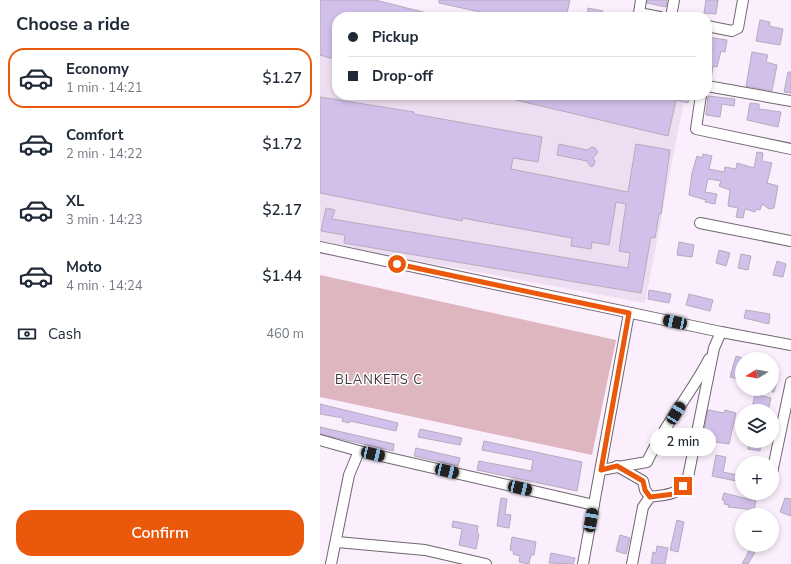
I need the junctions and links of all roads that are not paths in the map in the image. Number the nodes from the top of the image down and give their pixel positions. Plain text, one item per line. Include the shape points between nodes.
1 (641, 0) edge
2 (674, 0) edge
3 (743, 0) edge
4 (639, 12) edge
5 (672, 12) edge
6 (712, 27) edge
7 (712, 87) edge
8 (700, 100) edge
9 (791, 101) edge
10 (791, 149) edge
11 (700, 223) dead end
12 (791, 241) edge
13 (320, 247) edge
14 (629, 313) junction
15 (721, 332) junction
16 (791, 345) edge
17 (714, 348) junction
18 (791, 382) edge
19 (320, 440) edge
20 (358, 451) junction
21 (776, 456) edge
22 (617, 466) junction
23 (601, 470) junction
24 (650, 497) junction
25 (594, 505) junction
26 (337, 542) junction
27 (331, 564) edge
28 (482, 564) edge
29 (583, 564) edge
30 (632, 564) edge

1 - 4 street
2 - 5 street
3 - 6 street via 738,28 732,31
7 - 9 street
8 - 10 street via 696,130
11 - 12 street
13 - 14 street
14 - 15 street
14 - 23 street
15 - 16 street
15 - 17 street
17 - 22 street via 647,462
17 - 24 street via 688,477 674,494
18 - 21 street
19 - 20 street
20 - 25 street
20 - 26 street via 349,475
22 - 23 street
22 - 24 street via 643,481
23 - 25 street
24 - 30 street via 643,507
25 - 29 street
26 - 27 street
26 - 28 street via 425,550

